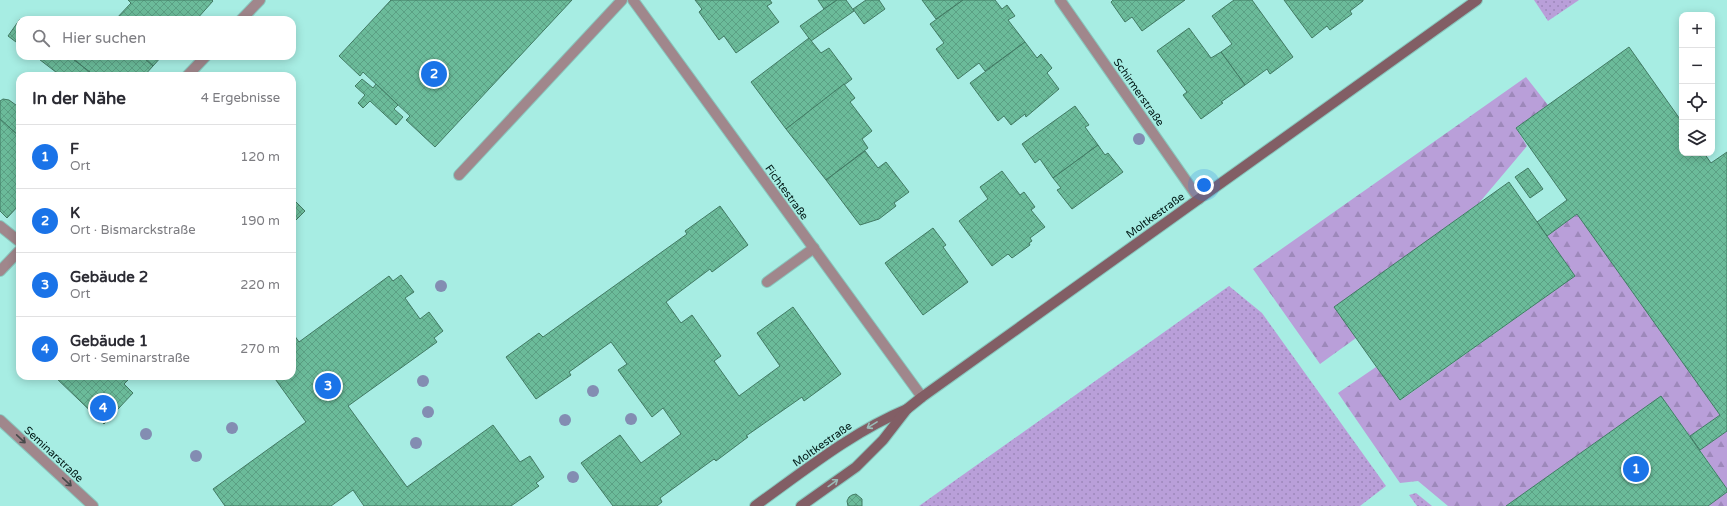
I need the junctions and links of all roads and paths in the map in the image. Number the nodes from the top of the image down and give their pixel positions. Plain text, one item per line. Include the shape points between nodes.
1 (260, 0) edge
2 (622, 0) edge
3 (633, 0) edge
4 (1060, 0) edge
5 (1477, 0) edge
6 (245, 16) edge
7 (202, 60) edge
8 (191, 72) edge
9 (460, 175) dead end
10 (1199, 199) junction
11 (0, 226) edge
12 (16, 239) edge
13 (814, 248) junction
14 (16, 254) edge
15 (0, 271) edge
16 (767, 282) dead end
17 (922, 397) junction
18 (907, 409) junction
19 (0, 420) edge
20 (92, 506) edge
21 (755, 506) edge
22 (801, 506) edge

1 - 6 street
2 - 9 street
3 - 13 street, Fichtestraße
4 - 10 street, Schirmerstraße
5 - 10 main road, Moltkestraße
7 - 8 street
10 - 17 main road, Moltkestraße
11 - 12 street
13 - 16 street
13 - 17 street, Fichtestraße
14 - 15 street
17 - 18 main road, Moltkestraße
18 -> 21 main road, Moltkestraße via 880,420 848,440
22 -> 18 main road, Moltkestraße via 856,467 883,440
19 -> 20 street, Seminarstraße

